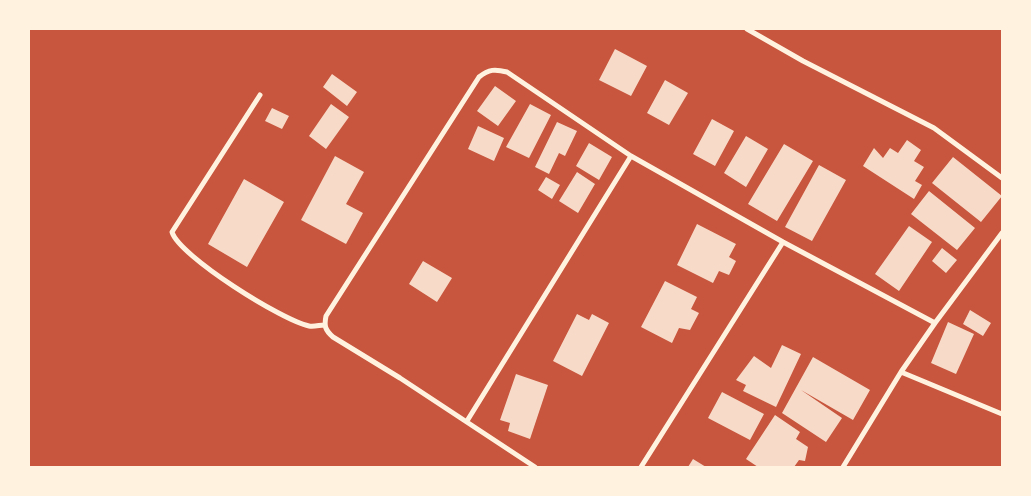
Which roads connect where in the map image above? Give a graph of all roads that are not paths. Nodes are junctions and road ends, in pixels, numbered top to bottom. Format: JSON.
{"nodes":[{"id":1,"x":746,"y":29,"type":"edge"},
{"id":2,"x":260,"y":95,"type":"dead end"},
{"id":3,"x":631,"y":156,"type":"junction"},
{"id":4,"x":1002,"y":178,"type":"edge"},
{"id":5,"x":1002,"y":233,"type":"edge"},
{"id":6,"x":783,"y":242,"type":"junction"},
{"id":7,"x":935,"y":322,"type":"junction"},
{"id":8,"x":324,"y":325,"type":"junction"},
{"id":9,"x":901,"y":372,"type":"junction"},
{"id":10,"x":1002,"y":414,"type":"edge"},
{"id":11,"x":467,"y":421,"type":"junction"},
{"id":12,"x":535,"y":467,"type":"edge"},
{"id":13,"x":641,"y":467,"type":"edge"},
{"id":14,"x":843,"y":467,"type":"edge"}],
"edges":[{"from":1,"to":4,"type":"street"},
{"from":2,"to":8,"type":"street"},
{"from":3,"to":6,"type":"street"},
{"from":3,"to":8,"type":"street"},
{"from":3,"to":11,"type":"street"},
{"from":5,"to":7,"type":"street"},
{"from":6,"to":7,"type":"street"},
{"from":6,"to":13,"type":"street"},
{"from":7,"to":9,"type":"street"},
{"from":8,"to":11,"type":"street"},
{"from":9,"to":10,"type":"street"},
{"from":9,"to":14,"type":"street"},
{"from":11,"to":12,"type":"street"}]}
